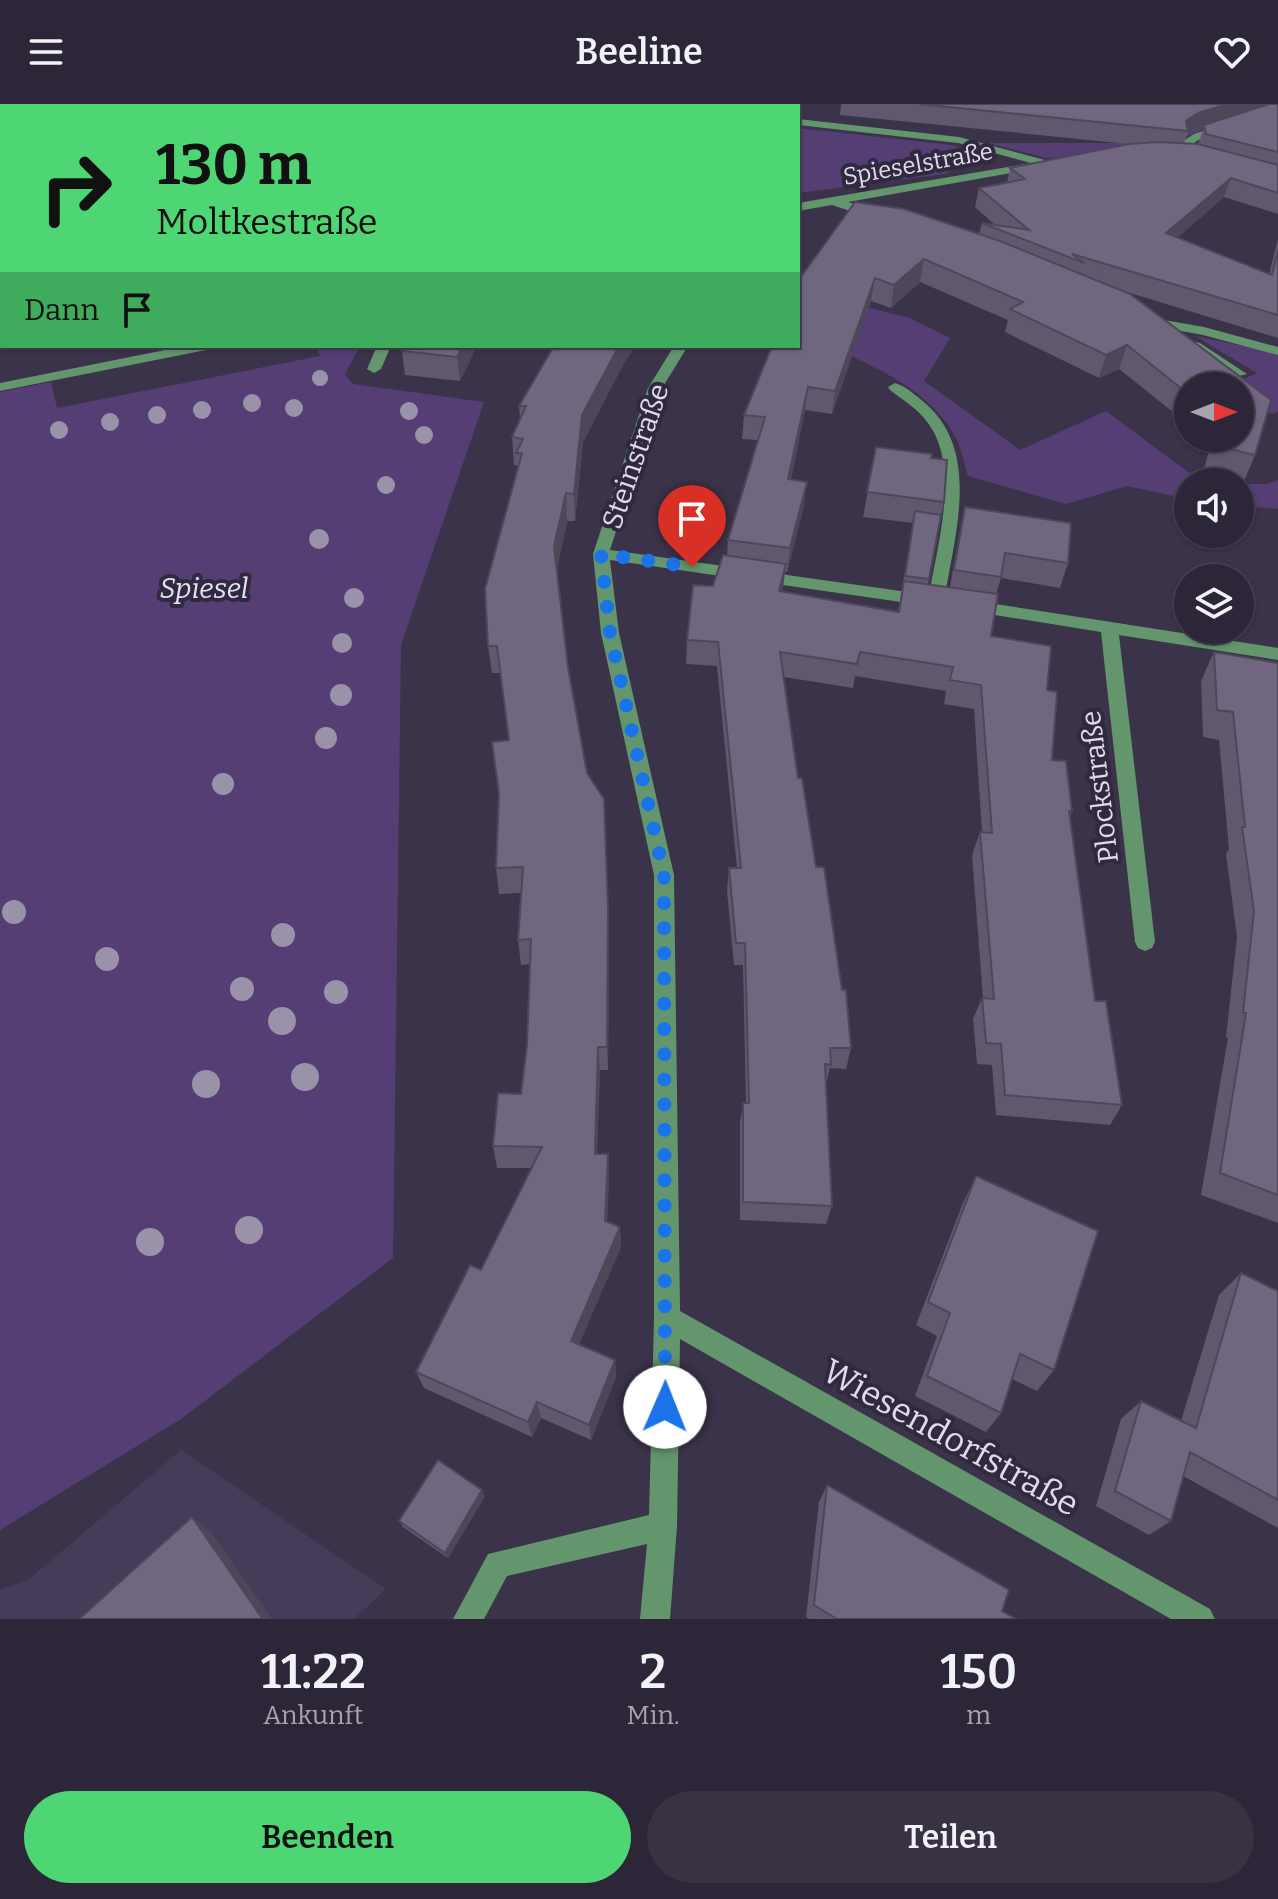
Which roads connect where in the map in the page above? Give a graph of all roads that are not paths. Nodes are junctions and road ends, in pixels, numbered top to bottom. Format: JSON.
{"nodes":[{"id":1,"x":1278,"y":110,"type":"edge"},
{"id":2,"x":800,"y":122,"type":"edge"},
{"id":3,"x":1178,"y":156,"type":"edge"},
{"id":4,"x":1192,"y":157,"type":"junction"},
{"id":5,"x":1207,"y":159,"type":"edge"},
{"id":6,"x":1075,"y":161,"type":"edge"},
{"id":7,"x":1045,"y":163,"type":"junction"},
{"id":8,"x":836,"y":202,"type":"junction"},
{"id":9,"x":800,"y":207,"type":"edge"},
{"id":10,"x":896,"y":222,"type":"edge"},
{"id":11,"x":1144,"y":317,"type":"edge"},
{"id":12,"x":1158,"y":323,"type":"junction"},
{"id":13,"x":196,"y":348,"type":"edge"},
{"id":14,"x":383,"y":348,"type":"edge"},
{"id":15,"x":680,"y":348,"type":"edge"},
{"id":16,"x":1278,"y":351,"type":"edge"},
{"id":17,"x":374,"y":369,"type":"dead end"},
{"id":18,"x":1237,"y":372,"type":"edge"},
{"id":19,"x":0,"y":387,"type":"edge"},
{"id":20,"x":895,"y":387,"type":"dead end"},
{"id":21,"x":601,"y":554,"type":"junction"},
{"id":22,"x":936,"y":601,"type":"junction"},
{"id":23,"x":1109,"y":626,"type":"junction"},
{"id":24,"x":1278,"y":654,"type":"edge"},
{"id":25,"x":1145,"y":942,"type":"dead end"},
{"id":26,"x":667,"y":1318,"type":"junction"},
{"id":27,"x":663,"y":1526,"type":"junction"},
{"id":28,"x":468,"y":1619,"type":"edge"},
{"id":29,"x":655,"y":1619,"type":"edge"},
{"id":30,"x":1200,"y":1619,"type":"edge"}],
"edges":[{"from":1,"to":4,"type":"street"},
{"from":2,"to":7,"type":"street"},
{"from":3,"to":4,"type":"street"},
{"from":4,"to":5,"type":"street"},
{"from":6,"to":7,"type":"street"},
{"from":7,"to":8,"type":"street","name":"Spieselstraße"},
{"from":8,"to":9,"type":"street","name":"Spieselstraße"},
{"from":8,"to":10,"type":"street"},
{"from":11,"to":12,"type":"street"},
{"from":12,"to":16,"type":"street"},
{"from":12,"to":18,"type":"street"},
{"from":13,"to":19,"type":"street"},
{"from":14,"to":17,"type":"street"},
{"from":15,"to":21,"type":"street","name":"Steinstraße"},
{"from":20,"to":22,"type":"street"},
{"from":21,"to":22,"type":"street"},
{"from":21,"to":26,"type":"street","name":"Steinstraße"},
{"from":22,"to":23,"type":"street"},
{"from":23,"to":24,"type":"street"},
{"from":23,"to":25,"type":"street","name":"Plockstraße"},
{"from":26,"to":27,"type":"street","name":"Steinstraße"},
{"from":26,"to":30,"type":"street","name":"Wiesendorfstraße"},
{"from":27,"to":28,"type":"street"},
{"from":27,"to":29,"type":"street","name":"Steinstraße"}]}
